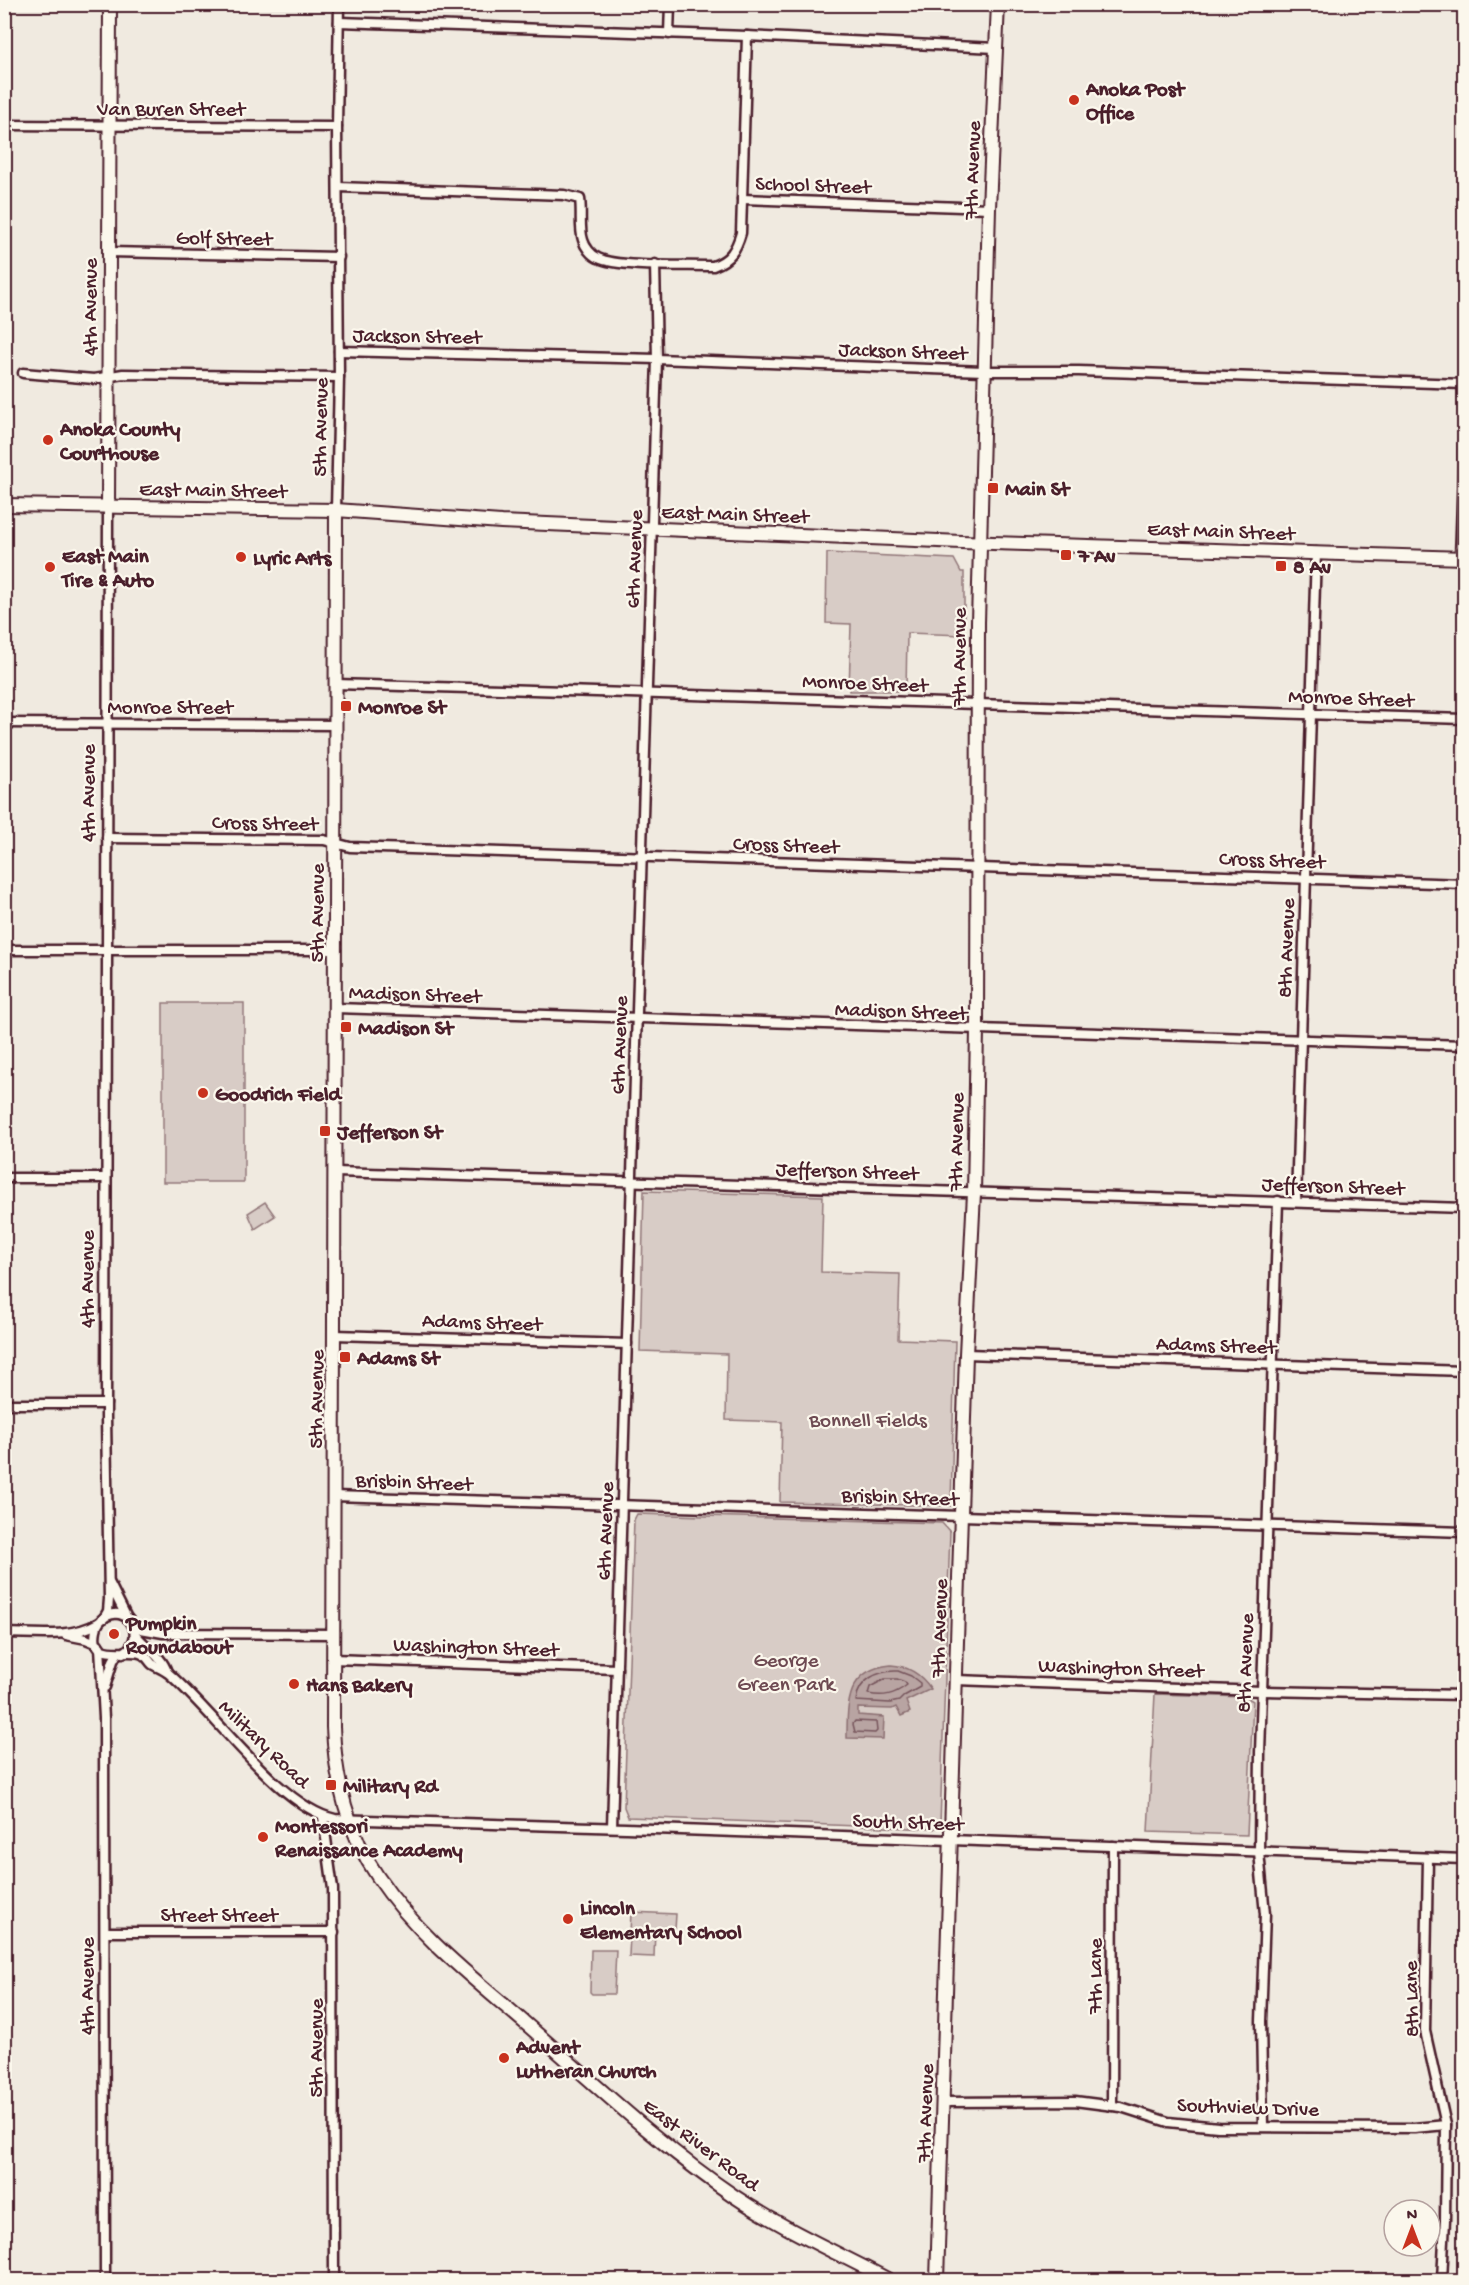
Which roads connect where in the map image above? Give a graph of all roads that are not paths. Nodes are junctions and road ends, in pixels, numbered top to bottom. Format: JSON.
{"nodes":[{"id":1,"x":110,"y":4,"type":"edge"},
{"id":2,"x":339,"y":4,"type":"edge"},
{"id":3,"x":670,"y":4,"type":"edge"},
{"id":4,"x":998,"y":4,"type":"edge"},
{"id":5,"x":339,"y":22,"type":"junction"},
{"id":6,"x":669,"y":34,"type":"junction"},
{"id":7,"x":747,"y":36,"type":"junction"},
{"id":8,"x":996,"y":48,"type":"junction"},
{"id":9,"x":4,"y":125,"type":"edge"},
{"id":10,"x":110,"y":125,"type":"junction"},
{"id":11,"x":337,"y":127,"type":"junction"},
{"id":12,"x":338,"y":187,"type":"junction"},
{"id":13,"x":742,"y":199,"type":"junction"},
{"id":14,"x":989,"y":208,"type":"junction"},
{"id":15,"x":109,"y":252,"type":"junction"},
{"id":16,"x":339,"y":257,"type":"junction"},
{"id":17,"x":655,"y":264,"type":"junction"},
{"id":18,"x":339,"y":351,"type":"junction"},
{"id":19,"x":657,"y":359,"type":"junction"},
{"id":20,"x":984,"y":371,"type":"junction"},
{"id":21,"x":23,"y":374,"type":"dead end"},
{"id":22,"x":109,"y":375,"type":"junction"},
{"id":23,"x":339,"y":377,"type":"junction"},
{"id":24,"x":1464,"y":384,"type":"edge"},
{"id":25,"x":1464,"y":445,"type":"edge"},
{"id":26,"x":4,"y":505,"type":"edge"},
{"id":27,"x":108,"y":507,"type":"junction"},
{"id":28,"x":336,"y":510,"type":"junction"},
{"id":29,"x":652,"y":529,"type":"junction"},
{"id":30,"x":980,"y":543,"type":"junction"},
{"id":31,"x":1316,"y":552,"type":"junction"},
{"id":32,"x":1462,"y":557,"type":"edge"},
{"id":33,"x":336,"y":684,"type":"junction"},
{"id":34,"x":646,"y":693,"type":"junction"},
{"id":35,"x":977,"y":704,"type":"junction"},
{"id":36,"x":1311,"y":714,"type":"junction"},
{"id":37,"x":1464,"y":719,"type":"edge"},
{"id":38,"x":4,"y":723,"type":"edge"},
{"id":39,"x":107,"y":724,"type":"junction"},
{"id":40,"x":336,"y":725,"type":"junction"},
{"id":41,"x":107,"y":838,"type":"junction"},
{"id":42,"x":336,"y":843,"type":"junction"},
{"id":43,"x":642,"y":857,"type":"junction"},
{"id":44,"x":977,"y":868,"type":"junction"},
{"id":45,"x":1305,"y":878,"type":"junction"},
{"id":46,"x":1464,"y":884,"type":"edge"},
{"id":47,"x":4,"y":950,"type":"edge"},
{"id":48,"x":107,"y":950,"type":"junction"},
{"id":49,"x":336,"y":950,"type":"junction"},
{"id":50,"x":336,"y":1008,"type":"junction"},
{"id":51,"x":637,"y":1018,"type":"junction"},
{"id":52,"x":977,"y":1030,"type":"junction"},
{"id":53,"x":1300,"y":1039,"type":"junction"},
{"id":54,"x":1464,"y":1045,"type":"edge"},
{"id":55,"x":336,"y":1172,"type":"junction"},
{"id":56,"x":4,"y":1178,"type":"edge"},
{"id":57,"x":106,"y":1178,"type":"junction"},
{"id":58,"x":631,"y":1180,"type":"junction"},
{"id":59,"x":974,"y":1192,"type":"junction"},
{"id":60,"x":1278,"y":1201,"type":"junction"},
{"id":61,"x":1296,"y":1201,"type":"junction"},
{"id":62,"x":1464,"y":1208,"type":"edge"},
{"id":63,"x":335,"y":1335,"type":"junction"},
{"id":64,"x":627,"y":1344,"type":"junction"},
{"id":65,"x":966,"y":1353,"type":"junction"},
{"id":66,"x":1274,"y":1364,"type":"junction"},
{"id":67,"x":1464,"y":1371,"type":"edge"},
{"id":68,"x":4,"y":1404,"type":"edge"},
{"id":69,"x":106,"y":1404,"type":"junction"},
{"id":70,"x":333,"y":1496,"type":"junction"},
{"id":71,"x":623,"y":1506,"type":"junction"},
{"id":72,"x":961,"y":1516,"type":"junction"},
{"id":73,"x":1266,"y":1526,"type":"junction"},
{"id":74,"x":1464,"y":1532,"type":"edge"},
{"id":75,"x":108,"y":1581,"type":"junction"},
{"id":76,"x":101,"y":1620,"type":"junction"},
{"id":77,"x":130,"y":1621,"type":"junction"},
{"id":78,"x":4,"y":1633,"type":"edge"},
{"id":79,"x":57,"y":1633,"type":"junction"},
{"id":80,"x":135,"y":1634,"type":"junction"},
{"id":81,"x":333,"y":1635,"type":"junction"},
{"id":82,"x":99,"y":1646,"type":"junction"},
{"id":83,"x":120,"y":1653,"type":"junction"},
{"id":84,"x":333,"y":1659,"type":"junction"},
{"id":85,"x":617,"y":1670,"type":"junction"},
{"id":86,"x":167,"y":1672,"type":"junction"},
{"id":87,"x":956,"y":1680,"type":"junction"},
{"id":88,"x":104,"y":1691,"type":"junction"},
{"id":89,"x":1262,"y":1691,"type":"junction"},
{"id":90,"x":1464,"y":1695,"type":"edge"},
{"id":91,"x":323,"y":1817,"type":"junction"},
{"id":92,"x":350,"y":1821,"type":"junction"},
{"id":93,"x":612,"y":1827,"type":"junction"},
{"id":94,"x":951,"y":1840,"type":"junction"},
{"id":95,"x":1113,"y":1846,"type":"junction"},
{"id":96,"x":1259,"y":1852,"type":"junction"},
{"id":97,"x":1428,"y":1858,"type":"junction"},
{"id":98,"x":1464,"y":1859,"type":"edge"},
{"id":99,"x":105,"y":1932,"type":"junction"},
{"id":100,"x":334,"y":1932,"type":"junction"},
{"id":101,"x":944,"y":2102,"type":"junction"},
{"id":102,"x":1112,"y":2106,"type":"junction"},
{"id":103,"x":1446,"y":2125,"type":"junction"},
{"id":104,"x":1263,"y":2127,"type":"junction"},
{"id":105,"x":105,"y":2280,"type":"edge"},
{"id":106,"x":334,"y":2280,"type":"edge"},
{"id":107,"x":889,"y":2280,"type":"edge"},
{"id":108,"x":937,"y":2280,"type":"edge"},
{"id":109,"x":1442,"y":2280,"type":"edge"}],
"edges":[{"from":1,"to":10,"type":"main road","name":"4th Avenue"},
{"from":2,"to":5,"type":"street","name":"5th Avenue"},
{"from":3,"to":6,"type":"street"},
{"from":4,"to":8,"type":"main road","name":"7th Avenue"},
{"from":5,"to":6,"type":"street"},
{"from":5,"to":11,"type":"street","name":"5th Avenue"},
{"from":6,"to":7,"type":"street"},
{"from":7,"to":8,"type":"street"},
{"from":7,"to":13,"type":"street"},
{"from":8,"to":14,"type":"main road","name":"7th Avenue"},
{"from":9,"to":10,"type":"street","name":"Van Buren Street"},
{"from":10,"to":11,"type":"street","name":"Van Buren Street"},
{"from":10,"to":15,"type":"main road","name":"4th Avenue"},
{"from":11,"to":12,"type":"street","name":"5th Avenue"},
{"from":12,"to":16,"type":"street","name":"5th Avenue"},
{"from":12,"to":17,"type":"street","name":"School Street"},
{"from":13,"to":14,"type":"street","name":"School Street"},
{"from":13,"to":17,"type":"street","name":"School Street"},
{"from":14,"to":20,"type":"main road","name":"7th Avenue"},
{"from":15,"to":16,"type":"street","name":"Golf Street"},
{"from":15,"to":22,"type":"main road","name":"4th Avenue"},
{"from":16,"to":18,"type":"street","name":"5th Avenue"},
{"from":17,"to":19,"type":"street","name":"6th Avenue"},
{"from":18,"to":19,"type":"street","name":"Jackson Street"},
{"from":18,"to":23,"type":"street","name":"5th Avenue"},
{"from":19,"to":20,"type":"street","name":"Jackson Street"},
{"from":19,"to":29,"type":"street","name":"6th Avenue"},
{"from":20,"to":24,"type":"street","name":"Jackson Street"},
{"from":20,"to":30,"type":"main road","name":"7th Avenue"},
{"from":21,"to":22,"type":"street"},
{"from":22,"to":23,"type":"street"},
{"from":22,"to":27,"type":"main road","name":"4th Avenue"},
{"from":23,"to":28,"type":"street","name":"5th Avenue"},
{"from":25,"to":32,"type":"street"},
{"from":26,"to":27,"type":"main road","name":"East Main Street"},
{"from":27,"to":28,"type":"main road","name":"East Main Street"},
{"from":27,"to":39,"type":"street","name":"4th Avenue"},
{"from":28,"to":29,"type":"main road","name":"East Main Street"},
{"from":28,"to":33,"type":"main road","name":"5th Avenue"},
{"from":29,"to":30,"type":"main road","name":"East Main Street"},
{"from":29,"to":34,"type":"street","name":"6th Avenue"},
{"from":30,"to":31,"type":"main road","name":"East Main Street"},
{"from":30,"to":35,"type":"main road","name":"7th Avenue"},
{"from":31,"to":32,"type":"main road","name":"East Main Street"},
{"from":31,"to":36,"type":"street","name":"8th Avenue"},
{"from":33,"to":34,"type":"street","name":"Monroe Street"},
{"from":33,"to":40,"type":"main road","name":"5th Avenue"},
{"from":34,"to":35,"type":"street","name":"Monroe Street"},
{"from":34,"to":43,"type":"street","name":"6th Avenue"},
{"from":35,"to":36,"type":"street","name":"Monroe Street"},
{"from":35,"to":44,"type":"main road","name":"7th Avenue"},
{"from":36,"to":37,"type":"street","name":"Monroe Street"},
{"from":36,"to":45,"type":"street","name":"8th Avenue"},
{"from":38,"to":39,"type":"street","name":"Monroe Street"},
{"from":39,"to":40,"type":"street","name":"Monroe Street"},
{"from":39,"to":41,"type":"street","name":"4th Avenue"},
{"from":40,"to":42,"type":"main road","name":"5th Avenue"},
{"from":41,"to":42,"type":"street","name":"Cross Street"},
{"from":41,"to":48,"type":"street","name":"4th Avenue"},
{"from":42,"to":43,"type":"street","name":"Cross Street"},
{"from":42,"to":49,"type":"main road","name":"5th Avenue"},
{"from":43,"to":44,"type":"street","name":"Cross Street"},
{"from":43,"to":51,"type":"street","name":"6th Avenue"},
{"from":44,"to":45,"type":"street","name":"Cross Street"},
{"from":44,"to":52,"type":"main road","name":"7th Avenue"},
{"from":45,"to":46,"type":"street","name":"Cross Street"},
{"from":45,"to":53,"type":"street","name":"8th Avenue"},
{"from":47,"to":48,"type":"street","name":"Madison Street"},
{"from":48,"to":49,"type":"street","name":"Madison Street"},
{"from":48,"to":57,"type":"street","name":"4th Avenue"},
{"from":49,"to":50,"type":"main road","name":"5th Avenue"},
{"from":50,"to":51,"type":"street","name":"Madison Street"},
{"from":50,"to":55,"type":"main road","name":"5th Avenue"},
{"from":51,"to":52,"type":"street","name":"Madison Street"},
{"from":51,"to":58,"type":"street","name":"6th Avenue"},
{"from":52,"to":53,"type":"street","name":"Madison Street"},
{"from":52,"to":59,"type":"main road","name":"7th Avenue"},
{"from":53,"to":54,"type":"street","name":"Madison Street"},
{"from":53,"to":61,"type":"street","name":"8th Avenue"},
{"from":55,"to":58,"type":"street","name":"Jefferson Street"},
{"from":55,"to":63,"type":"main road","name":"5th Avenue"},
{"from":56,"to":57,"type":"street"},
{"from":57,"to":69,"type":"street","name":"4th Avenue"},
{"from":58,"to":59,"type":"street","name":"Jefferson Street"},
{"from":58,"to":64,"type":"street","name":"6th Avenue"},
{"from":59,"to":60,"type":"street","name":"Jefferson Street"},
{"from":59,"to":65,"type":"main road","name":"7th Avenue"},
{"from":60,"to":61,"type":"street","name":"Jefferson Street"},
{"from":60,"to":66,"type":"street","name":"8th Avenue"},
{"from":61,"to":62,"type":"street","name":"Jefferson Street"},
{"from":63,"to":64,"type":"street","name":"Adams Street"},
{"from":63,"to":70,"type":"main road","name":"5th Avenue"},
{"from":64,"to":71,"type":"street","name":"6th Avenue"},
{"from":65,"to":66,"type":"street","name":"Adams Street"},
{"from":65,"to":72,"type":"main road","name":"7th Avenue"},
{"from":66,"to":67,"type":"street","name":"Adams Street"},
{"from":66,"to":73,"type":"street","name":"8th Avenue"},
{"from":68,"to":69,"type":"street"},
{"from":69,"to":75,"type":"street","name":"4th Avenue"},
{"from":70,"to":71,"type":"street","name":"Brisbin Street"},
{"from":70,"to":81,"type":"main road","name":"5th Avenue"},
{"from":71,"to":72,"type":"street","name":"Brisbin Street"},
{"from":71,"to":85,"type":"street","name":"6th Avenue"},
{"from":72,"to":73,"type":"street","name":"Brisbin Street"},
{"from":72,"to":87,"type":"main road","name":"7th Avenue"},
{"from":73,"to":74,"type":"street","name":"Brisbin Street"},
{"from":73,"to":89,"type":"street","name":"8th Avenue"},
{"from":75,"to":76,"type":"street","name":"4th Avenue"},
{"from":75,"to":77,"type":"street","name":"4th Avenue"},
{"from":76,"to":77,"type":"street"},
{"from":76,"to":79,"type":"street"},
{"from":76,"to":82,"type":"street"},
{"from":77,"to":80,"type":"street"},
{"from":77,"to":81,"type":"street"},
{"from":78,"to":79,"type":"street"},
{"from":79,"to":82,"type":"street"},
{"from":80,"to":83,"type":"street"},
{"from":80,"to":86,"type":"street","name":"Military Road"},
{"from":81,"to":84,"type":"main road","name":"5th Avenue"},
{"from":82,"to":83,"type":"street"},
{"from":82,"to":88,"type":"street","name":"4th Avenue"},
{"from":83,"to":86,"type":"street","name":"Military Road"},
{"from":83,"to":88,"type":"street","name":"4th Avenue"},
{"from":84,"to":85,"type":"street","name":"Washington Street"},
{"from":84,"to":92,"type":"main road","name":"5th Avenue"},
{"from":85,"to":93,"type":"street","name":"6th Avenue"},
{"from":86,"to":91,"type":"street","name":"Military Road"},
{"from":87,"to":89,"type":"street","name":"Washington Street"},
{"from":87,"to":94,"type":"main road","name":"7th Avenue"},
{"from":88,"to":99,"type":"street","name":"4th Avenue"},
{"from":89,"to":90,"type":"street","name":"Washington Street"},
{"from":89,"to":96,"type":"street","name":"8th Avenue"},
{"from":91,"to":92,"type":"street","name":"Military Road"},
{"from":91,"to":100,"type":"street","name":"5th Avenue"},
{"from":92,"to":93,"type":"street","name":"South Street"},
{"from":92,"to":107,"type":"main road","name":"East River Road"},
{"from":93,"to":94,"type":"street","name":"South Street"},
{"from":94,"to":95,"type":"street","name":"South Street"},
{"from":94,"to":101,"type":"main road","name":"7th Avenue"},
{"from":95,"to":96,"type":"street","name":"South Street"},
{"from":95,"to":102,"type":"street","name":"7th Lane"},
{"from":96,"to":97,"type":"street","name":"South Street"},
{"from":96,"to":104,"type":"street","name":"8th Avenue"},
{"from":97,"to":98,"type":"street","name":"South Street"},
{"from":97,"to":103,"type":"street","name":"8th Lane"},
{"from":99,"to":100,"type":"street","name":"Street Street"},
{"from":99,"to":105,"type":"street","name":"4th Avenue"},
{"from":100,"to":106,"type":"street","name":"5th Avenue"},
{"from":101,"to":102,"type":"street","name":"Southview Drive"},
{"from":101,"to":108,"type":"main road","name":"7th Avenue"},
{"from":102,"to":104,"type":"street","name":"Southview Drive"},
{"from":103,"to":104,"type":"street","name":"Southview Drive"},
{"from":103,"to":109,"type":"street","name":"8th Lane"}]}
